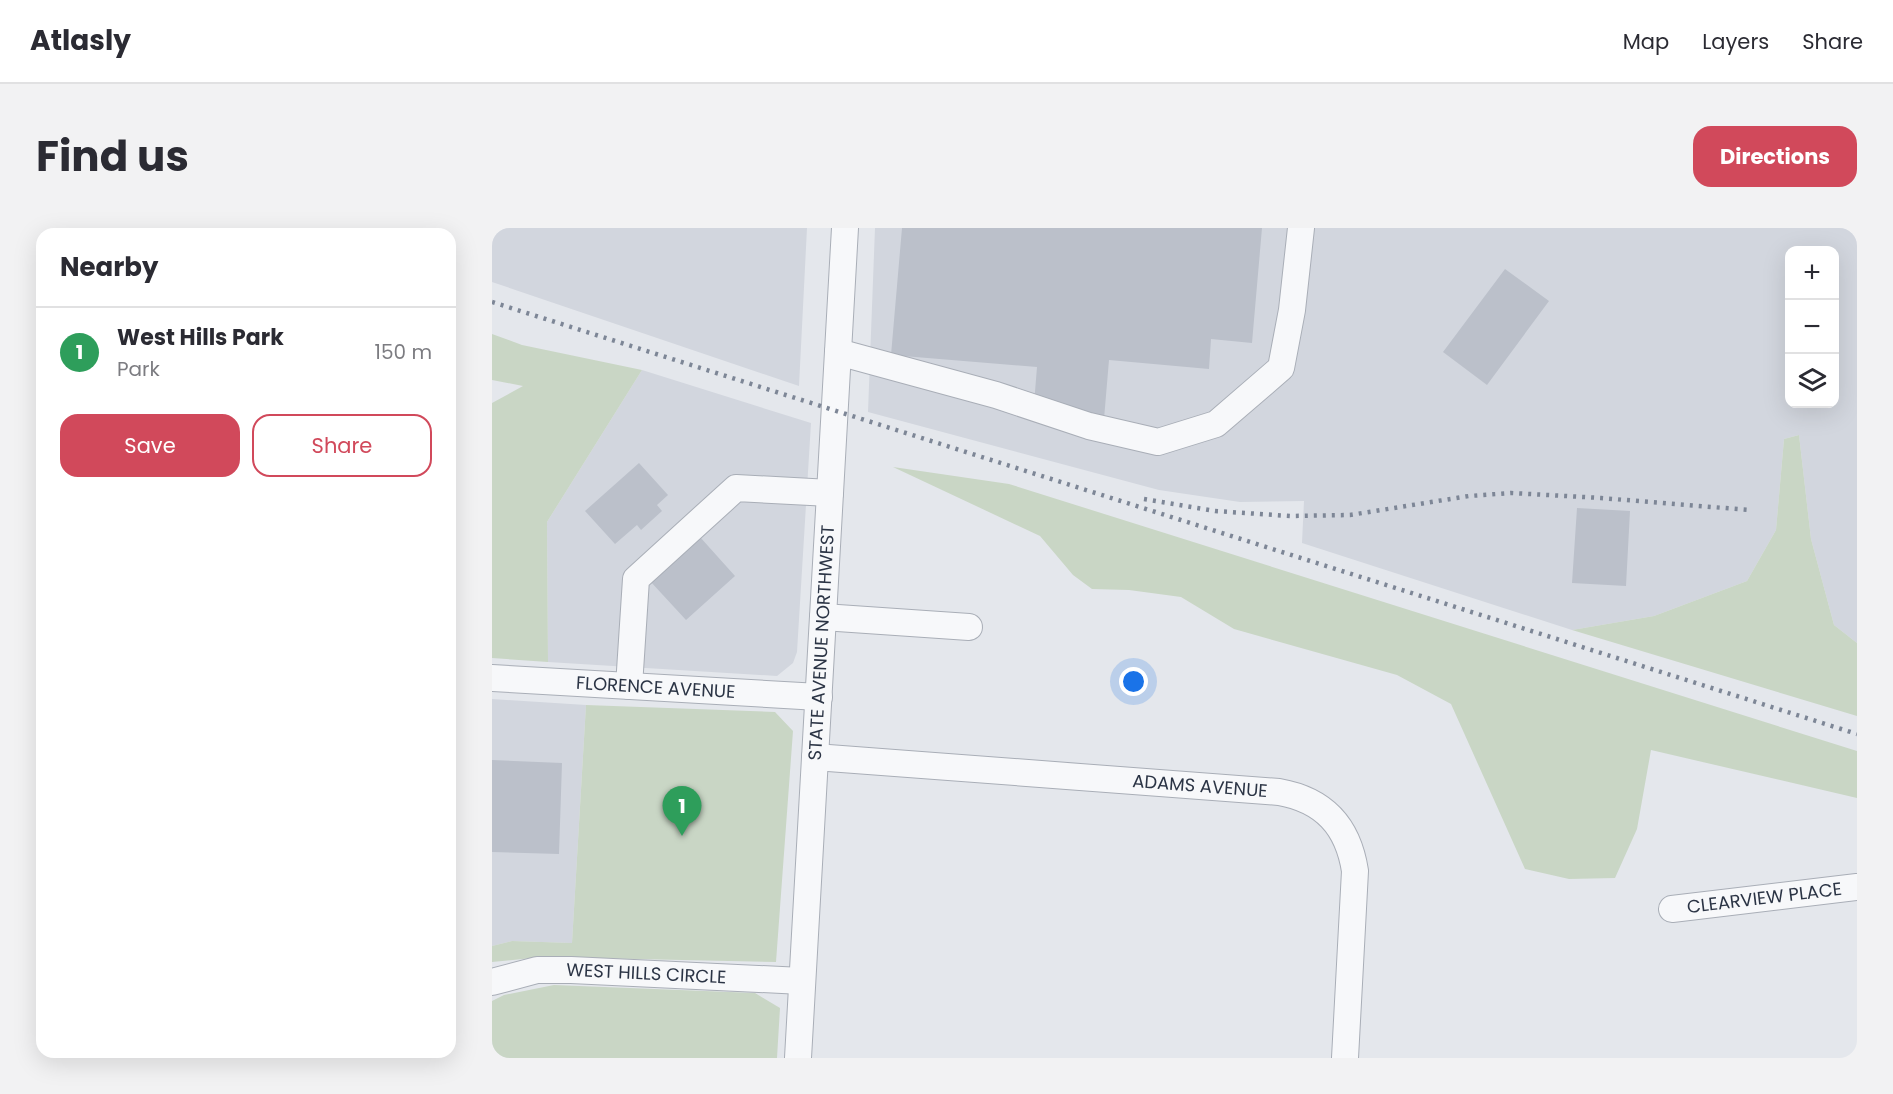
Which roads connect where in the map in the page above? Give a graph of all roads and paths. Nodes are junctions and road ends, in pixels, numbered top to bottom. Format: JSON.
{"nodes":[{"id":1,"x":845,"y":228,"type":"edge"},
{"id":2,"x":1301,"y":228,"type":"edge"},
{"id":3,"x":838,"y":352,"type":"junction"},
{"id":4,"x":830,"y":493,"type":"junction"},
{"id":5,"x":823,"y":617,"type":"junction"},
{"id":6,"x":969,"y":627,"type":"dead end"},
{"id":7,"x":492,"y":678,"type":"edge"},
{"id":8,"x":629,"y":686,"type":"junction"},
{"id":9,"x":819,"y":697,"type":"junction"},
{"id":10,"x":815,"y":757,"type":"junction"},
{"id":11,"x":1857,"y":887,"type":"edge"},
{"id":12,"x":1672,"y":909,"type":"dead end"},
{"id":13,"x":492,"y":981,"type":"edge"},
{"id":14,"x":802,"y":981,"type":"junction"},
{"id":15,"x":798,"y":1058,"type":"edge"},
{"id":16,"x":1345,"y":1058,"type":"edge"}],
"edges":[{"from":1,"to":3,"type":"street","name":"STATE AVENUE NORTHWEST"},
{"from":2,"to":3,"type":"street"},
{"from":3,"to":4,"type":"street","name":"STATE AVENUE NORTHWEST"},
{"from":4,"to":5,"type":"street","name":"STATE AVENUE NORTHWEST"},
{"from":4,"to":8,"type":"street"},
{"from":5,"to":6,"type":"street"},
{"from":5,"to":9,"type":"street","name":"STATE AVENUE NORTHWEST"},
{"from":7,"to":8,"type":"street","name":"FLORENCE AVENUE"},
{"from":8,"to":9,"type":"street","name":"FLORENCE AVENUE"},
{"from":9,"to":10,"type":"street","name":"STATE AVENUE NORTHWEST"},
{"from":10,"to":14,"type":"street","name":"STATE AVENUE NORTHWEST"},
{"from":10,"to":16,"type":"street","name":"ADAMS AVENUE"},
{"from":11,"to":12,"type":"street","name":"CLEARVIEW PLACE"},
{"from":13,"to":14,"type":"street","name":"WEST HILLS CIRCLE"},
{"from":14,"to":15,"type":"street","name":"STATE AVENUE NORTHWEST"}]}
